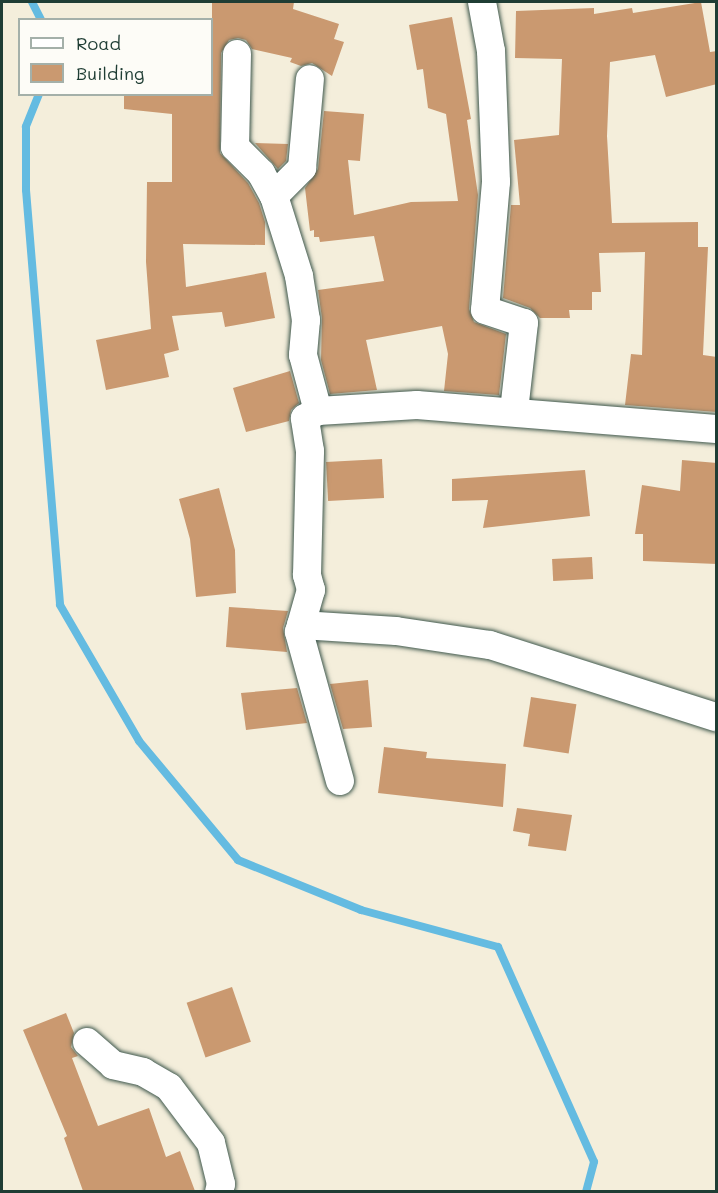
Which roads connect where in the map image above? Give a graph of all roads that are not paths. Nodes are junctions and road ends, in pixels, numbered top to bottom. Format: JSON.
{"nodes":[{"id":1,"x":482,"y":2,"type":"edge"},
{"id":2,"x":237,"y":54,"type":"dead end"},
{"id":3,"x":310,"y":79,"type":"dead end"},
{"id":4,"x":274,"y":196,"type":"junction"},
{"id":5,"x":318,"y":411,"type":"junction"},
{"id":6,"x":514,"y":411,"type":"junction"},
{"id":7,"x":717,"y":429,"type":"edge"},
{"id":8,"x":301,"y":625,"type":"junction"},
{"id":9,"x":717,"y":717,"type":"edge"},
{"id":10,"x":340,"y":781,"type":"dead end"},
{"id":11,"x":87,"y":1042,"type":"dead end"},
{"id":12,"x":219,"y":1191,"type":"edge"}],
"edges":[{"from":1,"to":6,"type":"street"},
{"from":2,"to":4,"type":"street"},
{"from":3,"to":4,"type":"street"},
{"from":4,"to":5,"type":"street"},
{"from":5,"to":6,"type":"street"},
{"from":5,"to":8,"type":"street"},
{"from":6,"to":7,"type":"street"},
{"from":8,"to":9,"type":"street"},
{"from":8,"to":10,"type":"street"},
{"from":11,"to":12,"type":"street"}]}
